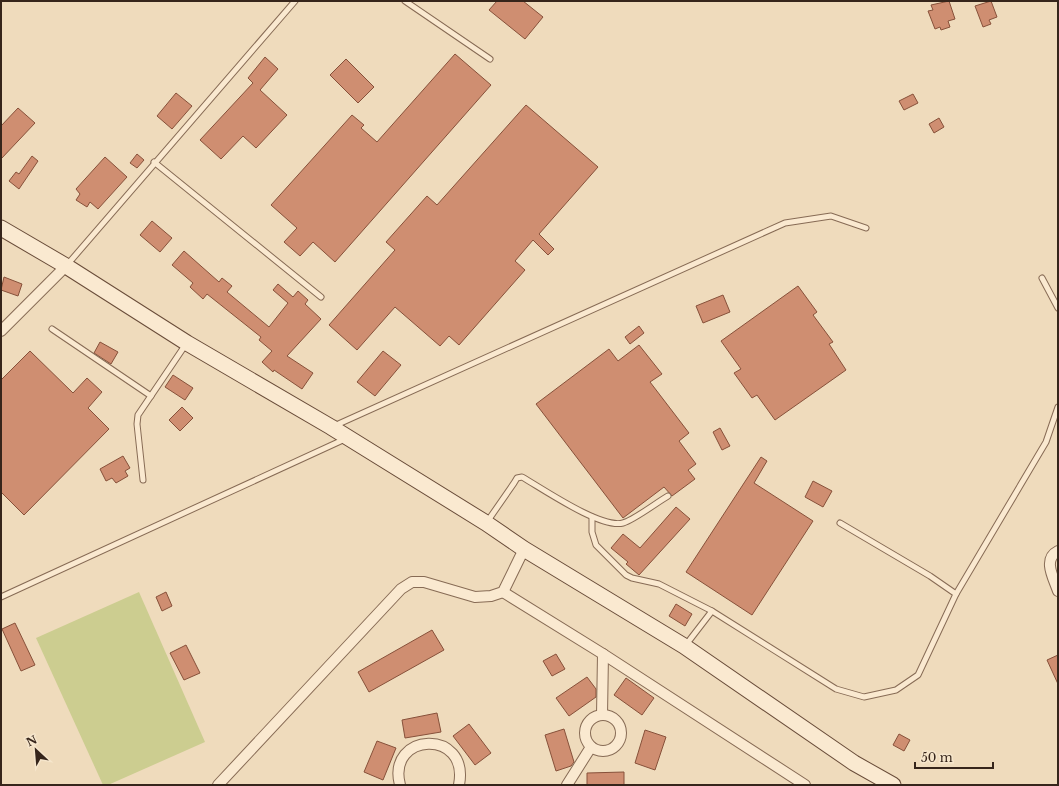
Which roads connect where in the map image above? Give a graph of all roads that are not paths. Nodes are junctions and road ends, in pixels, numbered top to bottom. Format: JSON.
{"nodes":[{"id":1,"x":295,"y":1,"type":"edge"},
{"id":2,"x":405,"y":1,"type":"edge"},
{"id":3,"x":490,"y":58,"type":"dead end"},
{"id":4,"x":154,"y":162,"type":"junction"},
{"id":5,"x":1,"y":228,"type":"edge"},
{"id":6,"x":866,"y":228,"type":"dead end"},
{"id":7,"x":66,"y":266,"type":"junction"},
{"id":8,"x":1042,"y":278,"type":"dead end"},
{"id":9,"x":321,"y":297,"type":"dead end"},
{"id":10,"x":1058,"y":308,"type":"edge"},
{"id":11,"x":52,"y":329,"type":"dead end"},
{"id":12,"x":1,"y":331,"type":"edge"},
{"id":13,"x":187,"y":343,"type":"junction"},
{"id":14,"x":151,"y":396,"type":"junction"},
{"id":15,"x":1058,"y":407,"type":"edge"},
{"id":16,"x":331,"y":427,"type":"junction"},
{"id":17,"x":348,"y":437,"type":"junction"},
{"id":18,"x":143,"y":480,"type":"dead end"},
{"id":19,"x":668,"y":496,"type":"dead end"},
{"id":20,"x":592,"y":517,"type":"junction"},
{"id":21,"x":486,"y":523,"type":"junction"},
{"id":22,"x":840,"y":523,"type":"dead end"},
{"id":23,"x":524,"y":549,"type":"junction"},
{"id":24,"x":1058,"y":551,"type":"edge"},
{"id":25,"x":1058,"y":591,"type":"edge"},
{"id":26,"x":503,"y":592,"type":"junction"},
{"id":27,"x":956,"y":594,"type":"junction"},
{"id":28,"x":1,"y":597,"type":"edge"},
{"id":29,"x":712,"y":610,"type":"junction"},
{"id":30,"x":684,"y":646,"type":"junction"},
{"id":31,"x":603,"y":654,"type":"junction"},
{"id":32,"x":602,"y":714,"type":"junction"},
{"id":33,"x":591,"y":747,"type":"junction"},
{"id":34,"x":218,"y":785,"type":"edge"},
{"id":35,"x":400,"y":785,"type":"edge"},
{"id":36,"x":459,"y":785,"type":"edge"},
{"id":37,"x":567,"y":785,"type":"edge"},
{"id":38,"x":805,"y":785,"type":"edge"},
{"id":39,"x":893,"y":785,"type":"edge"}],
"edges":[{"from":1,"to":4,"type":"lane"},
{"from":2,"to":3,"type":"lane"},
{"from":4,"to":7,"type":"lane"},
{"from":4,"to":9,"type":"lane"},
{"from":5,"to":7,"type":"main road"},
{"from":6,"to":16,"type":"lane"},
{"from":7,"to":12,"type":"street"},
{"from":7,"to":13,"type":"main road"},
{"from":8,"to":10,"type":"lane"},
{"from":11,"to":14,"type":"lane"},
{"from":13,"to":14,"type":"lane"},
{"from":13,"to":16,"type":"main road"},
{"from":14,"to":18,"type":"lane"},
{"from":15,"to":27,"type":"lane"},
{"from":16,"to":17,"type":"main road"},
{"from":17,"to":21,"type":"main road"},
{"from":17,"to":28,"type":"lane"},
{"from":19,"to":20,"type":"lane"},
{"from":20,"to":21,"type":"lane"},
{"from":20,"to":29,"type":"lane"},
{"from":21,"to":23,"type":"main road"},
{"from":22,"to":27,"type":"lane"},
{"from":23,"to":26,"type":"street"},
{"from":23,"to":30,"type":"main road"},
{"from":24,"to":25,"type":"street"},
{"from":26,"to":31,"type":"street"},
{"from":26,"to":34,"type":"street"},
{"from":27,"to":29,"type":"lane"},
{"from":29,"to":30,"type":"lane"},
{"from":30,"to":39,"type":"main road"},
{"from":31,"to":32,"type":"street"},
{"from":31,"to":38,"type":"street"},
{"from":32,"to":33,"type":"street"},
{"from":32,"to":33,"type":"street"},
{"from":33,"to":37,"type":"street"},
{"from":35,"to":36,"type":"street"}]}
